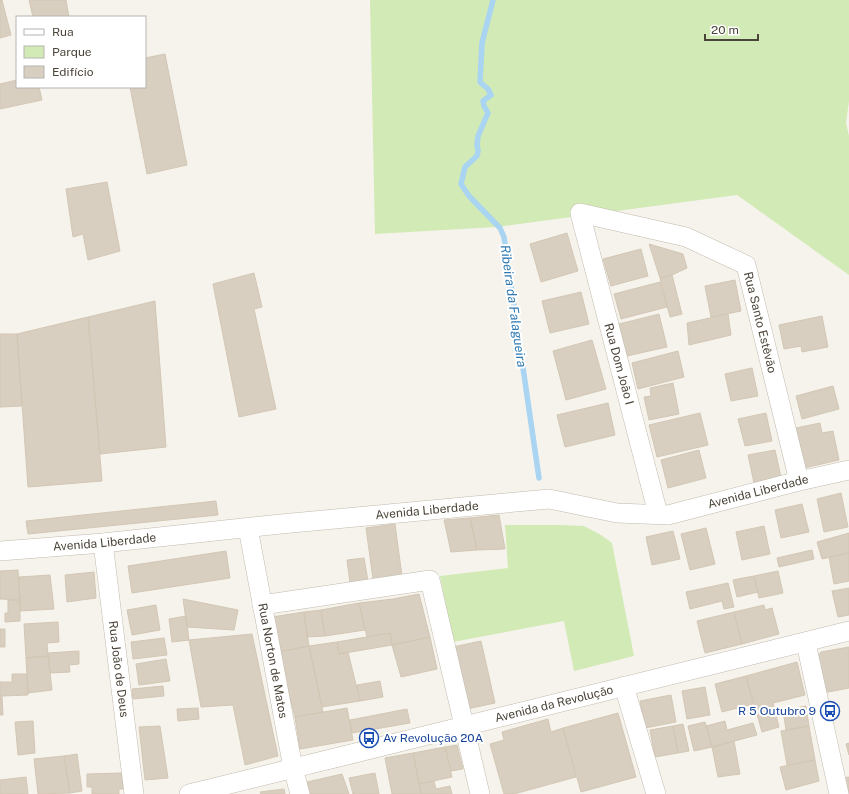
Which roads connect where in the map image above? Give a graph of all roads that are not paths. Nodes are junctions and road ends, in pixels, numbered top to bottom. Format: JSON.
{"nodes":[{"id":1,"x":580,"y":213,"type":"joint"},
{"id":2,"x":849,"y":470,"type":"edge"},
{"id":3,"x":799,"y":481,"type":"junction"},
{"id":4,"x":658,"y":514,"type":"junction"},
{"id":5,"x":248,"y":528,"type":"junction"},
{"id":6,"x":103,"y":543,"type":"junction"},
{"id":7,"x":0,"y":551,"type":"edge"},
{"id":8,"x":262,"y":605,"type":"junction"},
{"id":9,"x":849,"y":631,"type":"edge"},
{"id":10,"x":806,"y":643,"type":"junction"},
{"id":11,"x":624,"y":686,"type":"junction"},
{"id":12,"x":464,"y":727,"type":"junction"},
{"id":13,"x":293,"y":768,"type":"junction"},
{"id":14,"x":134,"y":794,"type":"edge"},
{"id":15,"x":189,"y":794,"type":"edge"},
{"id":16,"x":300,"y":794,"type":"edge"},
{"id":17,"x":480,"y":794,"type":"edge"},
{"id":18,"x":656,"y":794,"type":"edge"},
{"id":19,"x":839,"y":794,"type":"edge"}],
"edges":[{"from":1,"to":3,"type":"street","name":"Rua Santo Estêvão"},
{"from":1,"to":4,"type":"street","name":"Rua Dom João I"},
{"from":2,"to":3,"type":"street","name":"Avenida Liberdade"},
{"from":3,"to":4,"type":"street","name":"Avenida Liberdade"},
{"from":4,"to":5,"type":"street","name":"Avenida Liberdade"},
{"from":5,"to":6,"type":"street","name":"Avenida Liberdade"},
{"from":5,"to":8,"type":"street","name":"Rua Norton de Matos"},
{"from":6,"to":7,"type":"street","name":"Avenida Liberdade"},
{"from":6,"to":14,"type":"street","name":"Rua João de Deus"},
{"from":8,"to":12,"type":"street"},
{"from":8,"to":13,"type":"street","name":"Rua Norton de Matos"},
{"from":9,"to":10,"type":"street","name":"Avenida da Revolução"},
{"from":10,"to":11,"type":"street","name":"Avenida da Revolução"},
{"from":10,"to":19,"type":"street"},
{"from":11,"to":12,"type":"street","name":"Avenida da Revolução"},
{"from":11,"to":18,"type":"street"},
{"from":12,"to":13,"type":"street","name":"Avenida da Revolução"},
{"from":12,"to":17,"type":"street"},
{"from":13,"to":15,"type":"street","name":"Avenida da Revolução"},
{"from":13,"to":16,"type":"street","name":"Rua Norton de Matos"}]}
